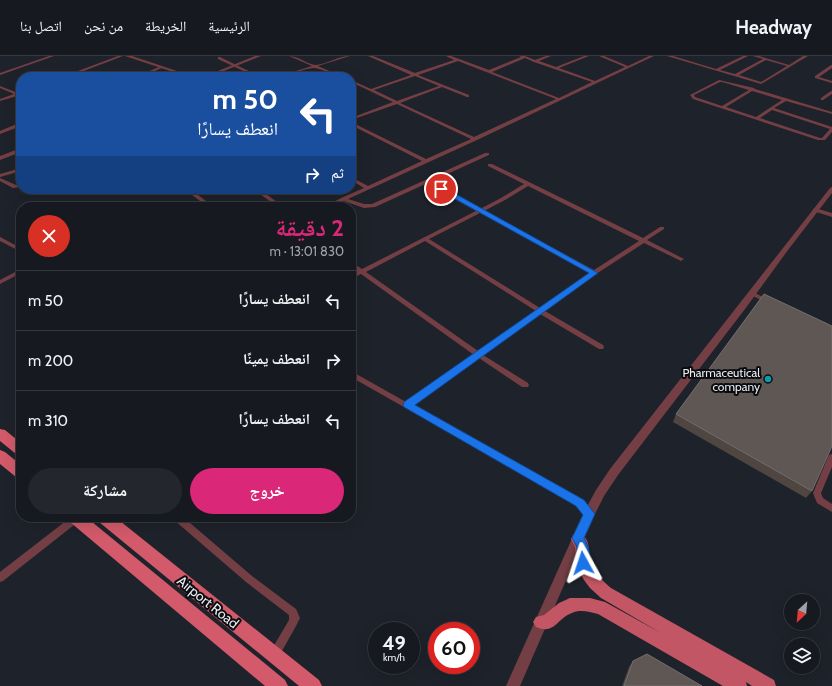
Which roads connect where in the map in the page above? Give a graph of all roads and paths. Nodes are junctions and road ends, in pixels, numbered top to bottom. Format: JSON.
{"nodes":[{"id":1,"x":52,"y":56,"type":"edge"},
{"id":2,"x":121,"y":56,"type":"edge"},
{"id":3,"x":127,"y":56,"type":"edge"},
{"id":4,"x":222,"y":56,"type":"edge"},
{"id":5,"x":259,"y":56,"type":"edge"},
{"id":6,"x":291,"y":56,"type":"edge"},
{"id":7,"x":348,"y":56,"type":"edge"},
{"id":8,"x":370,"y":56,"type":"edge"},
{"id":9,"x":448,"y":56,"type":"edge"},
{"id":10,"x":523,"y":56,"type":"edge"},
{"id":11,"x":549,"y":56,"type":"edge"},
{"id":12,"x":587,"y":56,"type":"edge"},
{"id":13,"x":601,"y":56,"type":"edge"},
{"id":14,"x":652,"y":56,"type":"edge"},
{"id":15,"x":668,"y":56,"type":"edge"},
{"id":16,"x":746,"y":56,"type":"edge"},
{"id":17,"x":758,"y":56,"type":"edge"},
{"id":18,"x":806,"y":56,"type":"edge"},
{"id":19,"x":766,"y":59,"type":"junction"},
{"id":20,"x":457,"y":60,"type":"junction"},
{"id":21,"x":535,"y":61,"type":"junction"},
{"id":22,"x":236,"y":65,"type":"junction"},
{"id":23,"x":316,"y":66,"type":"junction"},
{"id":24,"x":790,"y":66,"type":"junction"},
{"id":25,"x":832,"y":66,"type":"edge"},
{"id":26,"x":162,"y":67,"type":"junction"},
{"id":27,"x":627,"y":67,"type":"junction"},
{"id":28,"x":556,"y":68,"type":"junction"},
{"id":29,"x":716,"y":70,"type":"junction"},
{"id":30,"x":78,"y":72,"type":"edge"},
{"id":31,"x":150,"y":72,"type":"edge"},
{"id":32,"x":178,"y":72,"type":"edge"},
{"id":33,"x":218,"y":72,"type":"edge"},
{"id":34,"x":249,"y":72,"type":"edge"},
{"id":35,"x":296,"y":72,"type":"edge"},
{"id":36,"x":330,"y":72,"type":"edge"},
{"id":37,"x":488,"y":72,"type":"junction"},
{"id":38,"x":824,"y":72,"type":"junction"},
{"id":39,"x":832,"y":72,"type":"edge"},
{"id":40,"x":0,"y":74,"type":"edge"},
{"id":41,"x":415,"y":74,"type":"junction"},
{"id":42,"x":735,"y":76,"type":"junction"},
{"id":43,"x":595,"y":82,"type":"junction"},
{"id":44,"x":832,"y":82,"type":"edge"},
{"id":45,"x":356,"y":83,"type":"edge"},
{"id":46,"x":442,"y":86,"type":"junction"},
{"id":47,"x":0,"y":87,"type":"edge"},
{"id":48,"x":753,"y":89,"type":"junction"},
{"id":49,"x":371,"y":90,"type":"junction"},
{"id":50,"x":832,"y":92,"type":"edge"},
{"id":51,"x":16,"y":93,"type":"edge"},
{"id":52,"x":16,"y":95,"type":"edge"},
{"id":53,"x":468,"y":96,"type":"dead end"},
{"id":54,"x":822,"y":98,"type":"dead end"},
{"id":55,"x":558,"y":99,"type":"junction"},
{"id":56,"x":786,"y":99,"type":"junction"},
{"id":57,"x":0,"y":100,"type":"edge"},
{"id":58,"x":396,"y":102,"type":"junction"},
{"id":59,"x":723,"y":107,"type":"junction"},
{"id":60,"x":772,"y":109,"type":"junction"},
{"id":61,"x":832,"y":113,"type":"edge"},
{"id":62,"x":356,"y":117,"type":"edge"},
{"id":63,"x":757,"y":118,"type":"junction"},
{"id":64,"x":16,"y":126,"type":"edge"},
{"id":65,"x":356,"y":126,"type":"edge"},
{"id":66,"x":832,"y":129,"type":"edge"},
{"id":67,"x":0,"y":132,"type":"edge"},
{"id":68,"x":475,"y":138,"type":"junction"},
{"id":69,"x":16,"y":152,"type":"edge"},
{"id":70,"x":488,"y":154,"type":"dead end"},
{"id":71,"x":0,"y":158,"type":"edge"},
{"id":72,"x":425,"y":162,"type":"junction"},
{"id":73,"x":490,"y":165,"type":"dead end"},
{"id":74,"x":16,"y":171,"type":"edge"},
{"id":75,"x":0,"y":176,"type":"edge"},
{"id":76,"x":0,"y":179,"type":"edge"},
{"id":77,"x":356,"y":181,"type":"edge"},
{"id":78,"x":527,"y":184,"type":"junction"},
{"id":79,"x":16,"y":187,"type":"edge"},
{"id":80,"x":367,"y":188,"type":"junction"},
{"id":81,"x":441,"y":189,"type":"dead end"},
{"id":82,"x":356,"y":193,"type":"edge"},
{"id":83,"x":831,"y":193,"type":"edge"},
{"id":84,"x":194,"y":194,"type":"edge"},
{"id":85,"x":263,"y":194,"type":"edge"},
{"id":86,"x":354,"y":194,"type":"edge"},
{"id":87,"x":343,"y":199,"type":"junction"},
{"id":88,"x":204,"y":202,"type":"edge"},
{"id":89,"x":275,"y":202,"type":"edge"},
{"id":90,"x":337,"y":202,"type":"edge"},
{"id":91,"x":352,"y":202,"type":"edge"},
{"id":92,"x":356,"y":203,"type":"edge"},
{"id":93,"x":480,"y":210,"type":"junction"},
{"id":94,"x":815,"y":210,"type":"junction"},
{"id":95,"x":832,"y":215,"type":"edge"},
{"id":96,"x":662,"y":228,"type":"dead end"},
{"id":97,"x":0,"y":239,"type":"edge"},
{"id":98,"x":425,"y":239,"type":"junction"},
{"id":99,"x":643,"y":240,"type":"junction"},
{"id":100,"x":16,"y":247,"type":"edge"},
{"id":101,"x":680,"y":259,"type":"dead end"},
{"id":102,"x":356,"y":268,"type":"edge"},
{"id":103,"x":361,"y":271,"type":"junction"},
{"id":104,"x":594,"y":273,"type":"junction"},
{"id":105,"x":16,"y":274,"type":"edge"},
{"id":106,"x":356,"y":274,"type":"edge"},
{"id":107,"x":0,"y":282,"type":"edge"},
{"id":108,"x":751,"y":293,"type":"junction"},
{"id":109,"x":778,"y":306,"type":"edge"},
{"id":110,"x":540,"y":311,"type":"junction"},
{"id":111,"x":602,"y":347,"type":"dead end"},
{"id":112,"x":479,"y":355,"type":"junction"},
{"id":113,"x":356,"y":377,"type":"edge"},
{"id":114,"x":525,"y":385,"type":"dead end"},
{"id":115,"x":407,"y":405,"type":"junction"},
{"id":116,"x":0,"y":434,"type":"edge"},
{"id":117,"x":16,"y":446,"type":"edge"},
{"id":118,"x":0,"y":456,"type":"edge"},
{"id":119,"x":831,"y":460,"type":"edge"},
{"id":120,"x":16,"y":470,"type":"edge"},
{"id":121,"x":576,"y":500,"type":"junction"},
{"id":122,"x":595,"y":502,"type":"junction"},
{"id":123,"x":832,"y":508,"type":"edge"},
{"id":124,"x":589,"y":514,"type":"junction"},
{"id":125,"x":69,"y":522,"type":"edge"},
{"id":126,"x":81,"y":522,"type":"edge"},
{"id":127,"x":110,"y":522,"type":"edge"},
{"id":128,"x":183,"y":522,"type":"edge"},
{"id":129,"x":578,"y":538,"type":"junction"},
{"id":130,"x":0,"y":578,"type":"edge"},
{"id":131,"x":541,"y":622,"type":"junction"},
{"id":132,"x":274,"y":654,"type":"junction"},
{"id":133,"x":279,"y":686,"type":"edge"},
{"id":134,"x":313,"y":686,"type":"edge"},
{"id":135,"x":513,"y":686,"type":"edge"},
{"id":136,"x":739,"y":686,"type":"edge"},
{"id":137,"x":768,"y":686,"type":"edge"}],
"edges":[{"from":1,"to":40,"type":"street"},
{"from":2,"to":30,"type":"street"},
{"from":3,"to":26,"type":"street"},
{"from":4,"to":22,"type":"street"},
{"from":5,"to":22,"type":"street"},
{"from":6,"to":23,"type":"street"},
{"from":7,"to":23,"type":"street"},
{"from":8,"to":41,"type":"street"},
{"from":9,"to":20,"type":"street"},
{"from":10,"to":21,"type":"street"},
{"from":10,"to":37,"type":"street"},
{"from":11,"to":21,"type":"street"},
{"from":12,"to":28,"type":"street"},
{"from":13,"to":27,"type":"street"},
{"from":14,"to":27,"type":"street"},
{"from":15,"to":29,"type":"street"},
{"from":16,"to":29,"type":"street"},
{"from":17,"to":19,"type":"street"},
{"from":18,"to":24,"type":"street"},
{"from":19,"to":24,"type":"street"},
{"from":19,"to":42,"type":"street"},
{"from":20,"to":37,"type":"street"},
{"from":20,"to":41,"type":"street"},
{"from":21,"to":28,"type":"street"},
{"from":22,"to":33,"type":"street"},
{"from":22,"to":34,"type":"street"},
{"from":23,"to":35,"type":"street"},
{"from":23,"to":36,"type":"street"},
{"from":24,"to":42,"type":"street"},
{"from":25,"to":38,"type":"street"},
{"from":26,"to":31,"type":"street"},
{"from":26,"to":32,"type":"street"},
{"from":27,"to":43,"type":"street"},
{"from":28,"to":43,"type":"street"},
{"from":29,"to":42,"type":"street"},
{"from":37,"to":55,"type":"street"},
{"from":38,"to":39,"type":"street"},
{"from":38,"to":44,"type":"street"},
{"from":41,"to":46,"type":"street"},
{"from":41,"to":49,"type":"street"},
{"from":43,"to":55,"type":"street"},
{"from":45,"to":49,"type":"street"},
{"from":46,"to":53,"type":"street"},
{"from":46,"to":58,"type":"street"},
{"from":47,"to":51,"type":"street"},
{"from":48,"to":56,"type":"street"},
{"from":48,"to":59,"type":"street"},
{"from":48,"to":59,"type":"street"},
{"from":49,"to":58,"type":"street"},
{"from":50,"to":54,"type":"street"},
{"from":52,"to":57,"type":"street"},
{"from":55,"to":68,"type":"street"},
{"from":56,"to":60,"type":"street"},
{"from":56,"to":61,"type":"street"},
{"from":58,"to":62,"type":"street"},
{"from":58,"to":68,"type":"street"},
{"from":59,"to":63,"type":"street"},
{"from":60,"to":63,"type":"street"},
{"from":60,"to":66,"type":"street"},
{"from":63,"to":66,"type":"street"},
{"from":64,"to":67,"type":"street"},
{"from":65,"to":72,"type":"street"},
{"from":68,"to":72,"type":"street"},
{"from":69,"to":71,"type":"street"},
{"from":70,"to":92,"type":"street"},
{"from":72,"to":80,"type":"street"},
{"from":73,"to":78,"type":"street"},
{"from":74,"to":75,"type":"street"},
{"from":76,"to":79,"type":"street"},
{"from":77,"to":80,"type":"street"},
{"from":78,"to":93,"type":"street"},
{"from":78,"to":99,"type":"street"},
{"from":80,"to":82,"type":"street"},
{"from":81,"to":93,"type":"street"},
{"from":83,"to":94,"type":"street"},
{"from":84,"to":88,"type":"street"},
{"from":85,"to":89,"type":"street"},
{"from":86,"to":87,"type":"street"},
{"from":87,"to":90,"type":"street"},
{"from":87,"to":91,"type":"street"},
{"from":93,"to":98,"type":"street"},
{"from":93,"to":104,"type":"street"},
{"from":94,"to":95,"type":"street"},
{"from":94,"to":108,"type":"street"},
{"from":96,"to":99,"type":"street"},
{"from":97,"to":100,"type":"street"},
{"from":98,"to":103,"type":"street"},
{"from":98,"to":110,"type":"street"},
{"from":99,"to":101,"type":"street"},
{"from":99,"to":104,"type":"street"},
{"from":102,"to":103,"type":"street"},
{"from":103,"to":106,"type":"street"},
{"from":103,"to":112,"type":"street"},
{"from":104,"to":110,"type":"street"},
{"from":105,"to":107,"type":"street"},
{"from":108,"to":109,"type":"street"},
{"from":108,"to":122,"type":"street"},
{"from":110,"to":111,"type":"street"},
{"from":110,"to":112,"type":"street"},
{"from":112,"to":114,"type":"street"},
{"from":112,"to":115,"type":"street"},
{"from":113,"to":115,"type":"street"},
{"from":115,"to":121,"type":"street"},
{"from":116,"to":117,"type":"highway"},
{"from":118,"to":120,"type":"highway"},
{"from":119,"to":123,"type":"street"},
{"from":121,"to":122,"type":"street"},
{"from":121,"to":124,"type":"street"},
{"from":122,"to":124,"type":"street"},
{"from":124,"to":129,"type":"street"},
{"from":125,"to":130,"type":"street"},
{"from":126,"to":133,"type":"highway","name":"Airport Road"},
{"from":127,"to":132,"type":"highway","name":"Airport Road"},
{"from":128,"to":132,"type":"street"},
{"from":129,"to":131,"type":"street"},
{"from":129,"to":137,"type":"main road"},
{"from":131,"to":135,"type":"street"},
{"from":131,"to":136,"type":"main road"},
{"from":132,"to":134,"type":"highway","name":"Airport Road"}]}
